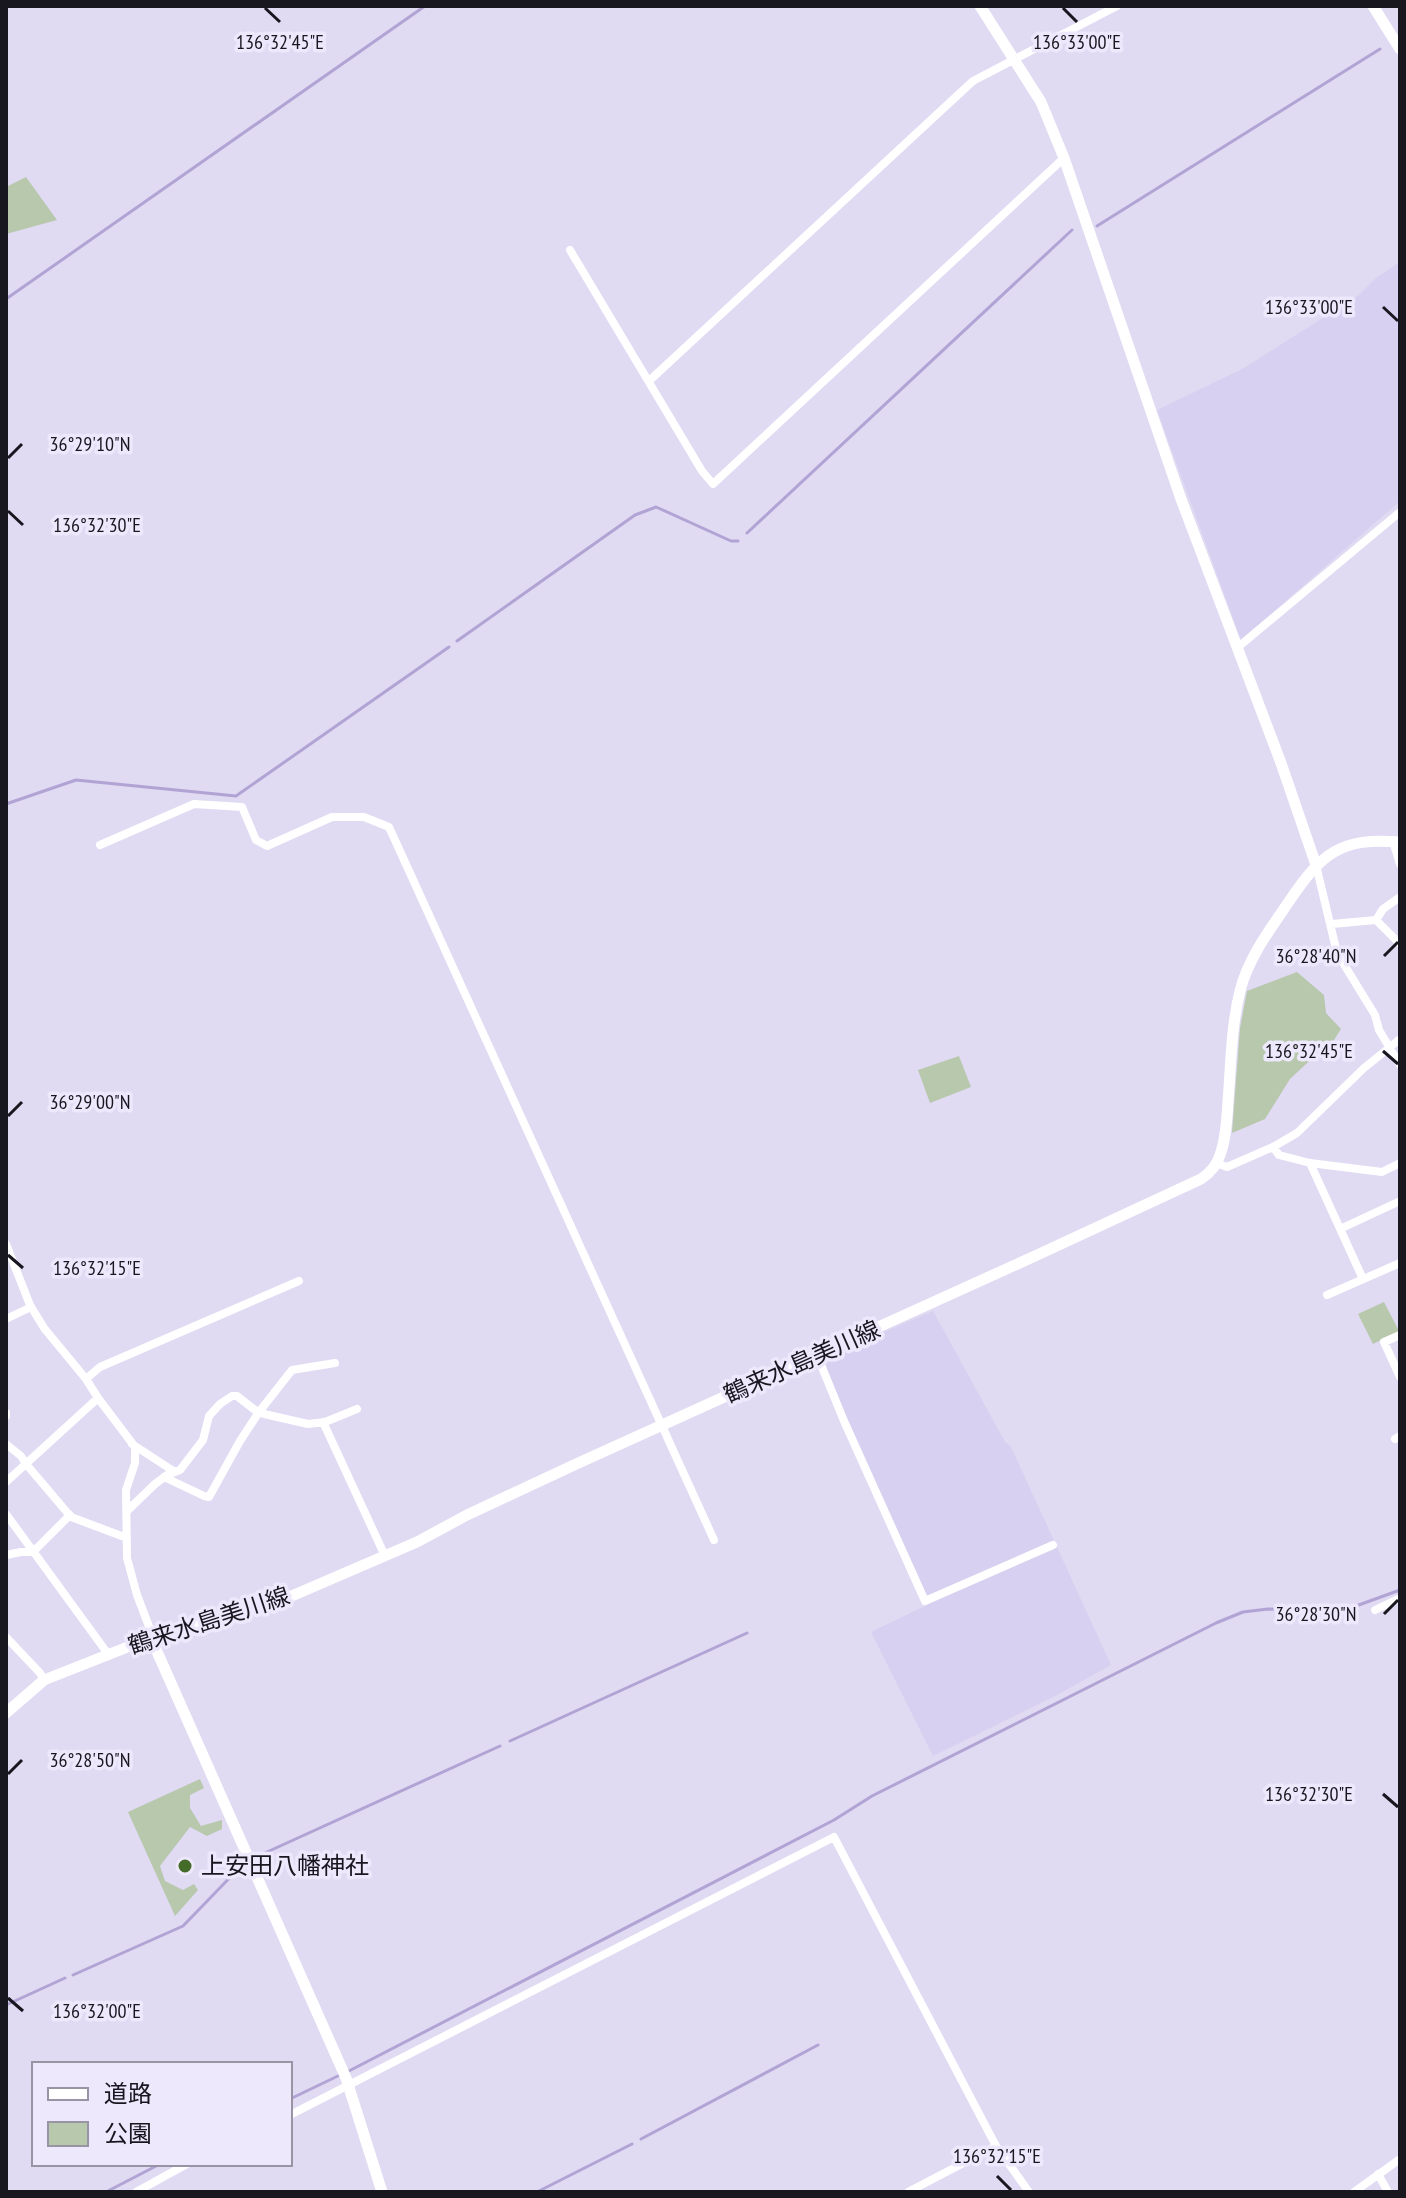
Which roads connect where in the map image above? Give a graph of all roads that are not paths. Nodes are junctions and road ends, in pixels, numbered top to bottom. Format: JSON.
{"nodes":[{"id":1,"x":980,"y":6,"type":"edge"},
{"id":2,"x":1117,"y":6,"type":"edge"},
{"id":3,"x":1373,"y":6,"type":"edge"},
{"id":4,"x":1400,"y":49,"type":"edge"},
{"id":5,"x":1016,"y":60,"type":"junction"},
{"id":6,"x":1064,"y":158,"type":"junction"},
{"id":7,"x":570,"y":250,"type":"dead end"},
{"id":8,"x":649,"y":381,"type":"junction"},
{"id":9,"x":1400,"y":512,"type":"edge"},
{"id":10,"x":1237,"y":648,"type":"junction"},
{"id":11,"x":1397,"y":841,"type":"edge"},
{"id":12,"x":100,"y":845,"type":"dead end"},
{"id":13,"x":1400,"y":864,"type":"edge"},
{"id":14,"x":1316,"y":865,"type":"junction"},
{"id":15,"x":1400,"y":897,"type":"edge"},
{"id":16,"x":1376,"y":920,"type":"junction"},
{"id":17,"x":1332,"y":924,"type":"junction"},
{"id":18,"x":1400,"y":944,"type":"edge"},
{"id":19,"x":1400,"y":1039,"type":"edge"},
{"id":20,"x":1390,"y":1047,"type":"junction"},
{"id":21,"x":1400,"y":1065,"type":"edge"},
{"id":22,"x":1273,"y":1147,"type":"junction"},
{"id":23,"x":1216,"y":1163,"type":"junction"},
{"id":24,"x":1310,"y":1163,"type":"junction"},
{"id":25,"x":1400,"y":1163,"type":"edge"},
{"id":26,"x":1400,"y":1201,"type":"edge"},
{"id":27,"x":1340,"y":1229,"type":"junction"},
{"id":28,"x":6,"y":1244,"type":"edge"},
{"id":29,"x":1400,"y":1263,"type":"edge"},
{"id":30,"x":1363,"y":1279,"type":"junction"},
{"id":31,"x":299,"y":1281,"type":"dead end"},
{"id":32,"x":1327,"y":1295,"type":"dead end"},
{"id":33,"x":31,"y":1307,"type":"junction"},
{"id":34,"x":6,"y":1319,"type":"edge"},
{"id":35,"x":1400,"y":1335,"type":"edge"},
{"id":36,"x":817,"y":1355,"type":"junction"},
{"id":37,"x":335,"y":1363,"type":"dead end"},
{"id":38,"x":1400,"y":1377,"type":"edge"},
{"id":39,"x":86,"y":1379,"type":"junction"},
{"id":40,"x":98,"y":1398,"type":"junction"},
{"id":41,"x":357,"y":1409,"type":"dead end"},
{"id":42,"x":259,"y":1412,"type":"junction"},
{"id":43,"x":323,"y":1422,"type":"junction"},
{"id":44,"x":663,"y":1425,"type":"junction"},
{"id":45,"x":132,"y":1443,"type":"junction"},
{"id":46,"x":6,"y":1444,"type":"edge"},
{"id":47,"x":26,"y":1464,"type":"junction"},
{"id":48,"x":175,"y":1472,"type":"junction"},
{"id":49,"x":164,"y":1477,"type":"junction"},
{"id":50,"x":6,"y":1482,"type":"edge"},
{"id":51,"x":127,"y":1512,"type":"junction"},
{"id":52,"x":6,"y":1514,"type":"edge"},
{"id":53,"x":70,"y":1515,"type":"junction"},
{"id":54,"x":127,"y":1538,"type":"junction"},
{"id":55,"x":714,"y":1540,"type":"dead end"},
{"id":56,"x":1053,"y":1545,"type":"dead end"},
{"id":57,"x":33,"y":1552,"type":"junction"},
{"id":58,"x":6,"y":1555,"type":"edge"},
{"id":59,"x":385,"y":1556,"type":"junction"},
{"id":60,"x":1400,"y":1598,"type":"edge"},
{"id":61,"x":1375,"y":1610,"type":"dead end"},
{"id":62,"x":6,"y":1637,"type":"edge"},
{"id":63,"x":153,"y":1637,"type":"junction"},
{"id":64,"x":108,"y":1654,"type":"junction"},
{"id":65,"x":44,"y":1680,"type":"junction"},
{"id":66,"x":6,"y":1713,"type":"edge"},
{"id":67,"x":346,"y":2078,"type":"junction"},
{"id":68,"x":292,"y":2114,"type":"edge"},
{"id":69,"x":996,"y":2146,"type":"junction"},
{"id":70,"x":1400,"y":2159,"type":"edge"},
{"id":71,"x":183,"y":2166,"type":"edge"},
{"id":72,"x":1378,"y":2174,"type":"junction"},
{"id":73,"x":136,"y":2192,"type":"edge"},
{"id":74,"x":382,"y":2192,"type":"edge"},
{"id":75,"x":908,"y":2192,"type":"edge"},
{"id":76,"x":1029,"y":2192,"type":"edge"},
{"id":77,"x":1354,"y":2192,"type":"edge"},
{"id":78,"x":1388,"y":2192,"type":"edge"}],
"edges":[{"from":1,"to":5,"type":"main road"},
{"from":2,"to":5,"type":"street"},
{"from":3,"to":4,"type":"main road"},
{"from":5,"to":6,"type":"main road"},
{"from":5,"to":8,"type":"street"},
{"from":6,"to":8,"type":"street"},
{"from":6,"to":10,"type":"main road"},
{"from":7,"to":8,"type":"street"},
{"from":9,"to":10,"type":"street"},
{"from":10,"to":14,"type":"main road"},
{"from":11,"to":13,"type":"street"},
{"from":11,"to":14,"type":"main road"},
{"from":12,"to":44,"type":"street"},
{"from":14,"to":17,"type":"street"},
{"from":14,"to":23,"type":"main road"},
{"from":15,"to":16,"type":"street"},
{"from":16,"to":17,"type":"street"},
{"from":16,"to":18,"type":"street"},
{"from":17,"to":20,"type":"street"},
{"from":19,"to":20,"type":"street"},
{"from":20,"to":21,"type":"street"},
{"from":20,"to":22,"type":"street"},
{"from":22,"to":23,"type":"street"},
{"from":22,"to":24,"type":"street"},
{"from":23,"to":36,"type":"main road","name":"鶴来水島美川線"},
{"from":24,"to":25,"type":"street"},
{"from":24,"to":27,"type":"street"},
{"from":26,"to":27,"type":"street"},
{"from":27,"to":30,"type":"street"},
{"from":28,"to":33,"type":"street"},
{"from":29,"to":30,"type":"street"},
{"from":30,"to":32,"type":"street"},
{"from":31,"to":39,"type":"street"},
{"from":33,"to":34,"type":"street"},
{"from":33,"to":39,"type":"street"},
{"from":35,"to":38,"type":"street"},
{"from":36,"to":44,"type":"main road","name":"鶴来水島美川線"},
{"from":36,"to":56,"type":"street"},
{"from":37,"to":42,"type":"street"},
{"from":39,"to":40,"type":"street"},
{"from":40,"to":45,"type":"street"},
{"from":40,"to":47,"type":"street"},
{"from":41,"to":43,"type":"street"},
{"from":42,"to":43,"type":"street"},
{"from":42,"to":48,"type":"street"},
{"from":42,"to":49,"type":"street"},
{"from":43,"to":59,"type":"street"},
{"from":44,"to":55,"type":"street"},
{"from":44,"to":59,"type":"main road","name":"鶴来水島美川線"},
{"from":45,"to":48,"type":"street"},
{"from":45,"to":51,"type":"street"},
{"from":46,"to":47,"type":"street"},
{"from":47,"to":50,"type":"street"},
{"from":47,"to":53,"type":"street"},
{"from":48,"to":49,"type":"street"},
{"from":49,"to":51,"type":"street"},
{"from":51,"to":54,"type":"street"},
{"from":52,"to":57,"type":"street"},
{"from":53,"to":54,"type":"street"},
{"from":53,"to":57,"type":"street"},
{"from":54,"to":63,"type":"street"},
{"from":57,"to":58,"type":"street"},
{"from":57,"to":64,"type":"street"},
{"from":59,"to":63,"type":"main road","name":"鶴来水島美川線"},
{"from":60,"to":61,"type":"street"},
{"from":62,"to":65,"type":"street"},
{"from":63,"to":64,"type":"main road","name":"鶴来水島美川線"},
{"from":63,"to":67,"type":"main road"},
{"from":64,"to":65,"type":"main road","name":"鶴来水島美川線"},
{"from":65,"to":66,"type":"main road","name":"鶴来水島美川線"},
{"from":67,"to":68,"type":"street"},
{"from":67,"to":69,"type":"street"},
{"from":67,"to":74,"type":"main road"},
{"from":69,"to":75,"type":"street"},
{"from":69,"to":76,"type":"street"},
{"from":70,"to":72,"type":"street"},
{"from":71,"to":73,"type":"street"},
{"from":72,"to":77,"type":"street"},
{"from":72,"to":78,"type":"street"}]}
